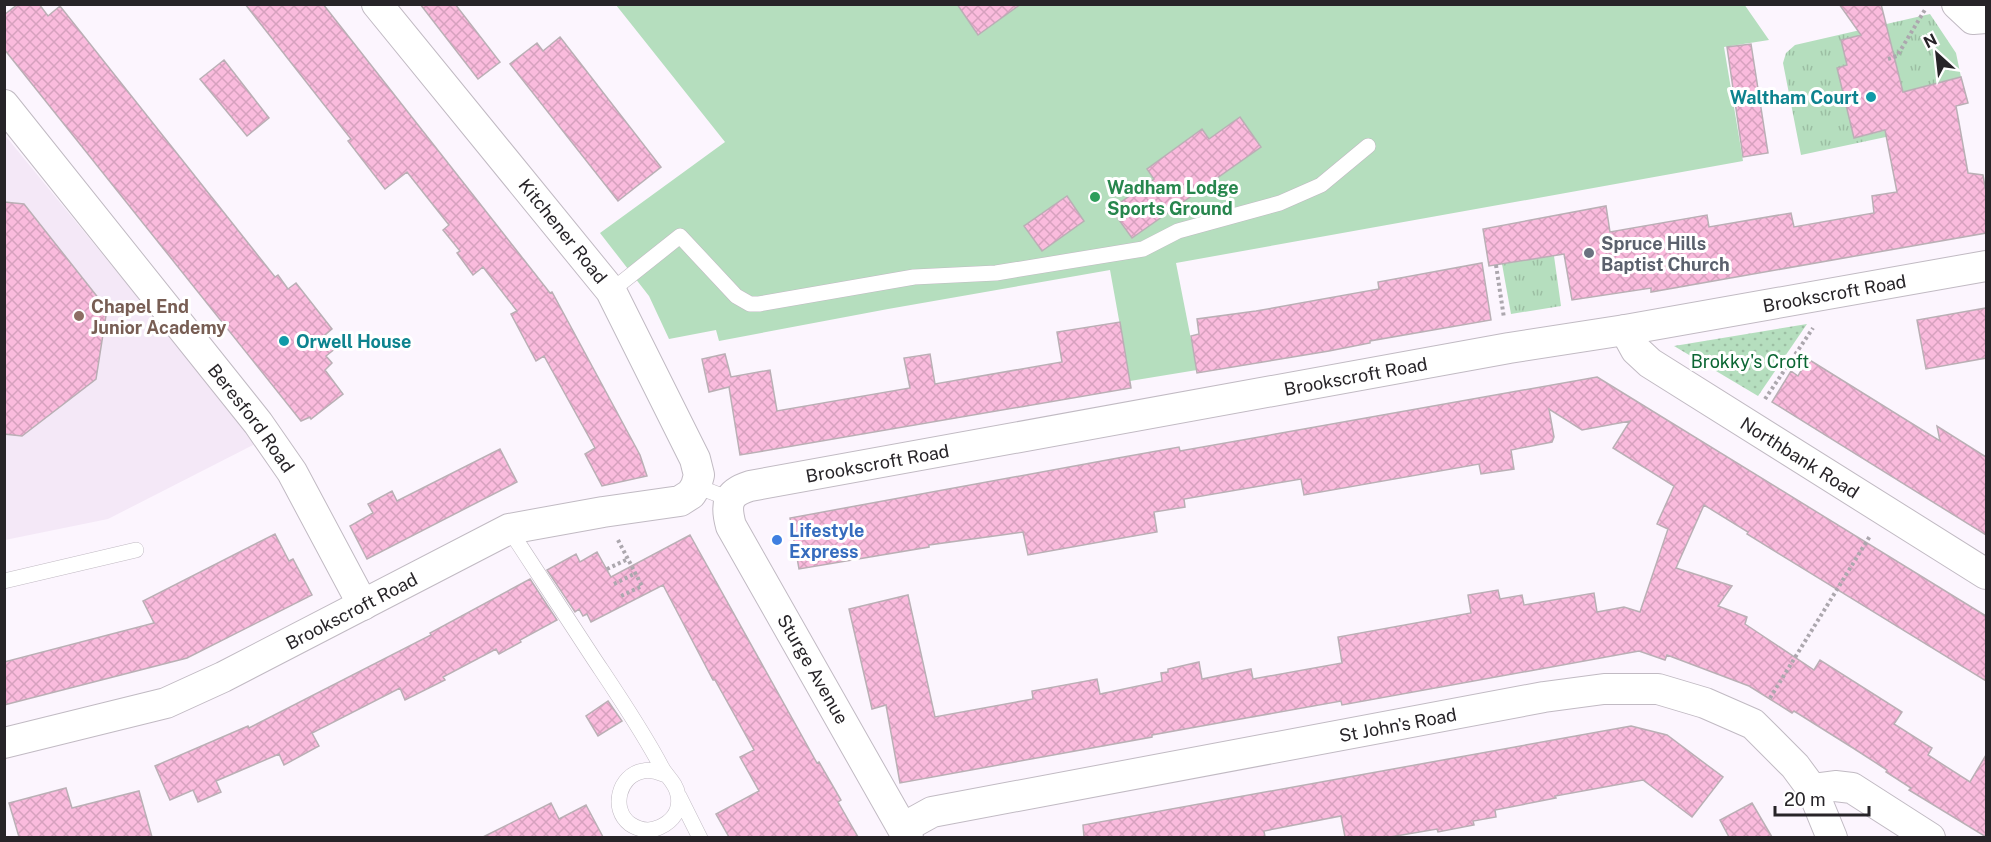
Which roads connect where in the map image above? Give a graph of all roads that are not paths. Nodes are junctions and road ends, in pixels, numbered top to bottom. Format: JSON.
{"nodes":[{"id":1,"x":377,"y":4,"type":"edge"},
{"id":2,"x":1957,"y":4,"type":"edge"},
{"id":3,"x":1986,"y":18,"type":"edge"},
{"id":4,"x":4,"y":105,"type":"edge"},
{"id":5,"x":1368,"y":146,"type":"dead end"},
{"id":6,"x":1986,"y":266,"type":"edge"},
{"id":7,"x":611,"y":291,"type":"junction"},
{"id":8,"x":1625,"y":330,"type":"junction"},
{"id":9,"x":696,"y":486,"type":"junction"},
{"id":10,"x":730,"y":499,"type":"junction"},
{"id":11,"x":509,"y":529,"type":"junction"},
{"id":12,"x":136,"y":549,"type":"dead end"},
{"id":13,"x":1986,"y":574,"type":"edge"},
{"id":14,"x":4,"y":581,"type":"edge"},
{"id":15,"x":363,"y":605,"type":"junction"},
{"id":16,"x":4,"y":743,"type":"edge"},
{"id":17,"x":666,"y":775,"type":"junction"},
{"id":18,"x":1812,"y":789,"type":"junction"},
{"id":19,"x":679,"y":796,"type":"junction"},
{"id":20,"x":905,"y":833,"type":"edge"},
{"id":21,"x":700,"y":837,"type":"edge"},
{"id":22,"x":1833,"y":837,"type":"edge"},
{"id":23,"x":1930,"y":837,"type":"edge"}],
"edges":[{"from":1,"to":7,"type":"street","name":"Kitchener Road"},
{"from":2,"to":3,"type":"street"},
{"from":4,"to":15,"type":"street","name":"Beresford Road"},
{"from":5,"to":7,"type":"lane"},
{"from":6,"to":8,"type":"street","name":"Brookscroft Road"},
{"from":7,"to":9,"type":"street","name":"Kitchener Road"},
{"from":8,"to":10,"type":"street","name":"Brookscroft Road"},
{"from":8,"to":13,"type":"street","name":"Northbank Road"},
{"from":9,"to":10,"type":"lane"},
{"from":9,"to":11,"type":"street","name":"Brookscroft Road"},
{"from":10,"to":20,"type":"street","name":"Sturge Avenue"},
{"from":11,"to":15,"type":"street","name":"Brookscroft Road"},
{"from":11,"to":17,"type":"lane"},
{"from":12,"to":14,"type":"lane"},
{"from":15,"to":16,"type":"street","name":"Brookscroft Road"},
{"from":17,"to":19,"type":"lane"},
{"from":17,"to":19,"type":"lane"},
{"from":18,"to":20,"type":"street","name":"St John's Road"},
{"from":18,"to":22,"type":"street","name":"St John's Road"},
{"from":18,"to":23,"type":"street"},
{"from":19,"to":21,"type":"lane"}]}
